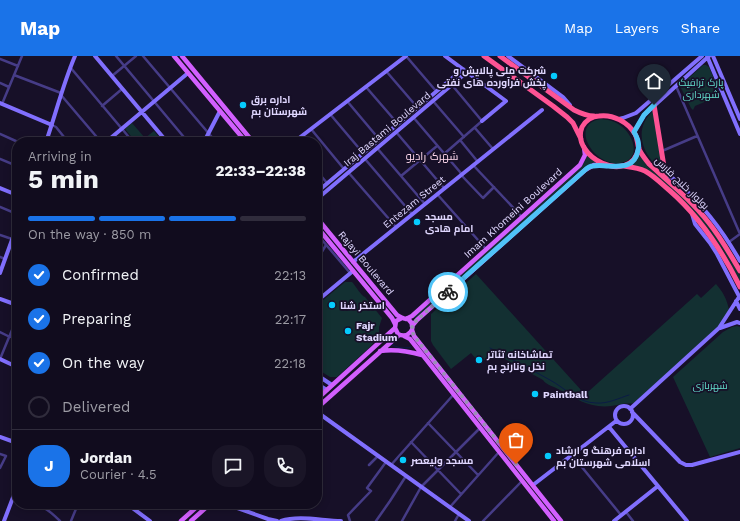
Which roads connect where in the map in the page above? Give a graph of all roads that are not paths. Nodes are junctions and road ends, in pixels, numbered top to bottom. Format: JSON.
{"nodes":[{"id":1,"x":22,"y":56,"type":"edge"},
{"id":2,"x":75,"y":56,"type":"edge"},
{"id":3,"x":95,"y":56,"type":"edge"},
{"id":4,"x":116,"y":56,"type":"edge"},
{"id":5,"x":136,"y":56,"type":"edge"},
{"id":6,"x":144,"y":56,"type":"edge"},
{"id":7,"x":174,"y":56,"type":"edge"},
{"id":8,"x":182,"y":56,"type":"edge"},
{"id":9,"x":406,"y":56,"type":"edge"},
{"id":10,"x":445,"y":56,"type":"edge"},
{"id":11,"x":484,"y":56,"type":"edge"},
{"id":12,"x":500,"y":56,"type":"edge"},
{"id":13,"x":508,"y":56,"type":"edge"},
{"id":14,"x":702,"y":56,"type":"edge"},
{"id":15,"x":708,"y":56,"type":"edge"},
{"id":16,"x":713,"y":56,"type":"edge"},
{"id":17,"x":0,"y":59,"type":"edge"},
{"id":18,"x":18,"y":66,"type":"junction"},
{"id":19,"x":124,"y":66,"type":"junction"},
{"id":20,"x":70,"y":68,"type":"junction"},
{"id":21,"x":465,"y":70,"type":"junction"},
{"id":22,"x":386,"y":71,"type":"junction"},
{"id":23,"x":188,"y":73,"type":"junction"},
{"id":24,"x":14,"y":75,"type":"junction"},
{"id":25,"x":112,"y":76,"type":"junction"},
{"id":26,"x":458,"y":76,"type":"junction"},
{"id":27,"x":0,"y":83,"type":"edge"},
{"id":28,"x":452,"y":84,"type":"junction"},
{"id":29,"x":676,"y":86,"type":"junction"},
{"id":30,"x":9,"y":87,"type":"junction"},
{"id":31,"x":366,"y":87,"type":"junction"},
{"id":32,"x":170,"y":88,"type":"junction"},
{"id":33,"x":209,"y":88,"type":"junction"},
{"id":34,"x":122,"y":89,"type":"junction"},
{"id":35,"x":436,"y":91,"type":"junction"},
{"id":36,"x":204,"y":92,"type":"junction"},
{"id":37,"x":61,"y":94,"type":"junction"},
{"id":38,"x":433,"y":100,"type":"junction"},
{"id":39,"x":347,"y":101,"type":"junction"},
{"id":40,"x":154,"y":102,"type":"junction"},
{"id":41,"x":733,"y":102,"type":"junction"},
{"id":42,"x":1,"y":104,"type":"edge"},
{"id":43,"x":727,"y":104,"type":"junction"},
{"id":44,"x":654,"y":105,"type":"junction"},
{"id":45,"x":102,"y":106,"type":"junction"},
{"id":46,"x":417,"y":107,"type":"junction"},
{"id":47,"x":542,"y":110,"type":"dead end"},
{"id":48,"x":574,"y":110,"type":"junction"},
{"id":49,"x":220,"y":111,"type":"junction"},
{"id":50,"x":142,"y":112,"type":"junction"},
{"id":51,"x":330,"y":114,"type":"junction"},
{"id":52,"x":597,"y":116,"type":"junction"},
{"id":53,"x":413,"y":117,"type":"junction"},
{"id":54,"x":619,"y":119,"type":"junction"},
{"id":55,"x":740,"y":119,"type":"edge"},
{"id":56,"x":482,"y":121,"type":"junction"},
{"id":57,"x":398,"y":124,"type":"junction"},
{"id":58,"x":52,"y":125,"type":"junction"},
{"id":59,"x":475,"y":128,"type":"junction"},
{"id":60,"x":122,"y":129,"type":"junction"},
{"id":61,"x":311,"y":129,"type":"junction"},
{"id":62,"x":396,"y":132,"type":"junction"},
{"id":63,"x":634,"y":132,"type":"junction"},
{"id":64,"x":0,"y":134,"type":"edge"},
{"id":65,"x":208,"y":134,"type":"junction"},
{"id":66,"x":740,"y":134,"type":"edge"},
{"id":67,"x":697,"y":136,"type":"junction"},
{"id":68,"x":48,"y":137,"type":"edge"},
{"id":69,"x":64,"y":137,"type":"edge"},
{"id":70,"x":96,"y":137,"type":"edge"},
{"id":71,"x":112,"y":137,"type":"edge"},
{"id":72,"x":129,"y":137,"type":"edge"},
{"id":73,"x":163,"y":137,"type":"edge"},
{"id":74,"x":184,"y":137,"type":"edge"},
{"id":75,"x":206,"y":137,"type":"edge"},
{"id":76,"x":211,"y":137,"type":"edge"},
{"id":77,"x":242,"y":137,"type":"edge"},
{"id":78,"x":250,"y":137,"type":"edge"},
{"id":79,"x":301,"y":137,"type":"edge"},
{"id":80,"x":318,"y":137,"type":"edge"},
{"id":81,"x":386,"y":137,"type":"junction"},
{"id":82,"x":464,"y":137,"type":"junction"},
{"id":83,"x":12,"y":139,"type":"edge"},
{"id":84,"x":380,"y":139,"type":"junction"},
{"id":85,"x":460,"y":140,"type":"junction"},
{"id":86,"x":322,"y":142,"type":"edge"},
{"id":87,"x":582,"y":143,"type":"junction"},
{"id":88,"x":437,"y":146,"type":"junction"},
{"id":89,"x":377,"y":148,"type":"junction"},
{"id":90,"x":639,"y":148,"type":"junction"},
{"id":91,"x":493,"y":149,"type":"junction"},
{"id":92,"x":662,"y":151,"type":"junction"},
{"id":93,"x":363,"y":153,"type":"junction"},
{"id":94,"x":444,"y":154,"type":"junction"},
{"id":95,"x":365,"y":158,"type":"junction"},
{"id":96,"x":0,"y":159,"type":"edge"},
{"id":97,"x":420,"y":160,"type":"junction"},
{"id":98,"x":478,"y":162,"type":"junction"},
{"id":99,"x":12,"y":164,"type":"edge"},
{"id":100,"x":473,"y":165,"type":"junction"},
{"id":101,"x":612,"y":166,"type":"junction"},
{"id":102,"x":623,"y":166,"type":"junction"},
{"id":103,"x":346,"y":171,"type":"junction"},
{"id":104,"x":461,"y":175,"type":"junction"},
{"id":105,"x":401,"y":176,"type":"junction"},
{"id":106,"x":664,"y":176,"type":"junction"},
{"id":107,"x":322,"y":177,"type":"edge"},
{"id":108,"x":328,"y":184,"type":"junction"},
{"id":109,"x":494,"y":187,"type":"junction"},
{"id":110,"x":0,"y":188,"type":"edge"},
{"id":111,"x":322,"y":188,"type":"edge"},
{"id":112,"x":444,"y":188,"type":"junction"},
{"id":113,"x":12,"y":193,"type":"edge"},
{"id":114,"x":322,"y":194,"type":"edge"},
{"id":115,"x":437,"y":194,"type":"junction"},
{"id":116,"x":425,"y":204,"type":"junction"},
{"id":117,"x":0,"y":207,"type":"edge"},
{"id":118,"x":12,"y":212,"type":"edge"},
{"id":119,"x":691,"y":212,"type":"junction"},
{"id":120,"x":412,"y":214,"type":"junction"},
{"id":121,"x":522,"y":217,"type":"junction"},
{"id":122,"x":322,"y":224,"type":"edge"},
{"id":123,"x":396,"y":227,"type":"junction"},
{"id":124,"x":322,"y":234,"type":"edge"},
{"id":125,"x":0,"y":235,"type":"edge"},
{"id":126,"x":322,"y":238,"type":"edge"},
{"id":127,"x":12,"y":239,"type":"joint"},
{"id":128,"x":729,"y":242,"type":"junction"},
{"id":129,"x":328,"y":243,"type":"junction"},
{"id":130,"x":486,"y":250,"type":"junction"},
{"id":131,"x":322,"y":252,"type":"edge"},
{"id":132,"x":0,"y":257,"type":"edge"},
{"id":133,"x":5,"y":259,"type":"junction"},
{"id":134,"x":740,"y":261,"type":"edge"},
{"id":135,"x":353,"y":262,"type":"junction"},
{"id":136,"x":740,"y":271,"type":"edge"},
{"id":137,"x":352,"y":272,"type":"junction"},
{"id":138,"x":0,"y":273,"type":"edge"},
{"id":139,"x":740,"y":287,"type":"edge"},
{"id":140,"x":376,"y":290,"type":"junction"},
{"id":141,"x":372,"y":293,"type":"junction"},
{"id":142,"x":322,"y":297,"type":"edge"},
{"id":143,"x":0,"y":299,"type":"edge"},
{"id":144,"x":738,"y":299,"type":"edge"},
{"id":145,"x":12,"y":303,"type":"edge"},
{"id":146,"x":740,"y":310,"type":"edge"},
{"id":147,"x":412,"y":316,"type":"junction"},
{"id":148,"x":404,"y":319,"type":"junction"},
{"id":149,"x":417,"y":320,"type":"junction"},
{"id":150,"x":740,"y":322,"type":"edge"},
{"id":151,"x":395,"y":326,"type":"junction"},
{"id":152,"x":412,"y":328,"type":"junction"},
{"id":153,"x":719,"y":328,"type":"junction"},
{"id":154,"x":0,"y":332,"type":"edge"},
{"id":155,"x":12,"y":332,"type":"edge"},
{"id":156,"x":402,"y":335,"type":"junction"},
{"id":157,"x":10,"y":337,"type":"junction"},
{"id":158,"x":379,"y":342,"type":"junction"},
{"id":159,"x":382,"y":349,"type":"junction"},
{"id":160,"x":423,"y":356,"type":"junction"},
{"id":161,"x":0,"y":359,"type":"edge"},
{"id":162,"x":12,"y":365,"type":"edge"},
{"id":163,"x":322,"y":382,"type":"edge"},
{"id":164,"x":322,"y":386,"type":"edge"},
{"id":165,"x":338,"y":389,"type":"junction"},
{"id":166,"x":329,"y":390,"type":"junction"},
{"id":167,"x":454,"y":394,"type":"junction"},
{"id":168,"x":322,"y":395,"type":"edge"},
{"id":169,"x":322,"y":400,"type":"edge"},
{"id":170,"x":322,"y":403,"type":"edge"},
{"id":171,"x":631,"y":410,"type":"junction"},
{"id":172,"x":322,"y":416,"type":"edge"},
{"id":173,"x":616,"y":421,"type":"junction"},
{"id":174,"x":428,"y":423,"type":"junction"},
{"id":175,"x":609,"y":427,"type":"junction"},
{"id":176,"x":480,"y":428,"type":"junction"},
{"id":177,"x":0,"y":437,"type":"edge"},
{"id":178,"x":491,"y":438,"type":"junction"},
{"id":179,"x":12,"y":441,"type":"edge"},
{"id":180,"x":411,"y":442,"type":"junction"},
{"id":181,"x":456,"y":452,"type":"junction"},
{"id":182,"x":499,"y":452,"type":"junction"},
{"id":183,"x":740,"y":452,"type":"edge"},
{"id":184,"x":0,"y":454,"type":"edge"},
{"id":185,"x":572,"y":455,"type":"junction"},
{"id":186,"x":378,"y":456,"type":"junction"},
{"id":187,"x":386,"y":462,"type":"junction"},
{"id":188,"x":370,"y":465,"type":"dead end"},
{"id":189,"x":391,"y":465,"type":"junction"},
{"id":190,"x":0,"y":468,"type":"edge"},
{"id":191,"x":438,"y":469,"type":"junction"},
{"id":192,"x":478,"y":475,"type":"junction"},
{"id":193,"x":406,"y":476,"type":"junction"},
{"id":194,"x":522,"y":481,"type":"junction"},
{"id":195,"x":533,"y":485,"type":"junction"},
{"id":196,"x":420,"y":486,"type":"junction"},
{"id":197,"x":658,"y":486,"type":"junction"},
{"id":198,"x":462,"y":494,"type":"junction"},
{"id":199,"x":12,"y":506,"type":"edge"},
{"id":200,"x":449,"y":507,"type":"junction"},
{"id":201,"x":46,"y":509,"type":"edge"},
{"id":202,"x":76,"y":509,"type":"edge"},
{"id":203,"x":134,"y":509,"type":"edge"},
{"id":204,"x":194,"y":509,"type":"edge"},
{"id":205,"x":204,"y":509,"type":"edge"},
{"id":206,"x":239,"y":509,"type":"edge"},
{"id":207,"x":626,"y":512,"type":"junction"},
{"id":208,"x":459,"y":514,"type":"junction"},
{"id":209,"x":621,"y":516,"type":"junction"},
{"id":210,"x":552,"y":520,"type":"edge"},
{"id":211,"x":4,"y":521,"type":"edge"},
{"id":212,"x":60,"y":521,"type":"edge"},
{"id":213,"x":71,"y":521,"type":"edge"},
{"id":214,"x":150,"y":521,"type":"edge"},
{"id":215,"x":181,"y":521,"type":"edge"},
{"id":216,"x":191,"y":521,"type":"edge"},
{"id":217,"x":277,"y":521,"type":"edge"},
{"id":218,"x":281,"y":521,"type":"edge"},
{"id":219,"x":341,"y":521,"type":"edge"},
{"id":220,"x":350,"y":521,"type":"edge"},
{"id":221,"x":376,"y":521,"type":"edge"},
{"id":222,"x":402,"y":521,"type":"edge"},
{"id":223,"x":455,"y":521,"type":"edge"},
{"id":224,"x":469,"y":521,"type":"edge"},
{"id":225,"x":483,"y":521,"type":"edge"},
{"id":226,"x":561,"y":521,"type":"edge"},
{"id":227,"x":614,"y":521,"type":"edge"},
{"id":228,"x":633,"y":521,"type":"edge"},
{"id":229,"x":687,"y":521,"type":"edge"}],
"edges":[{"from":1,"to":18,"type":"street"},
{"from":2,"to":20,"type":"street"},
{"from":3,"to":25,"type":"street"},
{"from":4,"to":19,"type":"street"},
{"from":5,"to":19,"type":"street"},
{"from":6,"to":32,"type":"street"},
{"from":7,"to":23,"type":"main road"},
{"from":8,"to":33,"type":"main road"},
{"from":9,"to":22,"type":"street"},
{"from":9,"to":35,"type":"street"},
{"from":10,"to":21,"type":"street"},
{"from":11,"to":87,"type":"highway"},
{"from":12,"to":48,"type":"highway"},
{"from":13,"to":48,"type":"street"},
{"from":14,"to":54,"type":"street"},
{"from":15,"to":29,"type":"street"},
{"from":15,"to":43,"type":"street"},
{"from":16,"to":41,"type":"street"},
{"from":17,"to":18,"type":"street"},
{"from":18,"to":24,"type":"street"},
{"from":19,"to":25,"type":"street"},
{"from":19,"to":40,"type":"street"},
{"from":20,"to":37,"type":"street"},
{"from":20,"to":45,"type":"street"},
{"from":21,"to":26,"type":"street","name":"Iraj Bastami Boulevard"},
{"from":21,"to":56,"type":"street"},
{"from":22,"to":31,"type":"street"},
{"from":22,"to":46,"type":"street"},
{"from":23,"to":32,"type":"street"},
{"from":23,"to":36,"type":"main road"},
{"from":24,"to":30,"type":"street"},
{"from":24,"to":37,"type":"street"},
{"from":25,"to":34,"type":"street"},
{"from":26,"to":28,"type":"street","name":"Iraj Bastami Boulevard"},
{"from":26,"to":35,"type":"street","name":"Iraj Bastami Boulevard"},
{"from":27,"to":30,"type":"street"},
{"from":28,"to":38,"type":"street","name":"Iraj Bastami Boulevard"},
{"from":28,"to":56,"type":"street"},
{"from":29,"to":44,"type":"street"},
{"from":29,"to":67,"type":"street"},
{"from":30,"to":42,"type":"street"},
{"from":31,"to":39,"type":"street"},
{"from":31,"to":57,"type":"street"},
{"from":32,"to":40,"type":"street"},
{"from":32,"to":65,"type":"street"},
{"from":33,"to":36,"type":"main road"},
{"from":33,"to":78,"type":"main road"},
{"from":34,"to":45,"type":"street"},
{"from":34,"to":50,"type":"street"},
{"from":35,"to":46,"type":"street","name":"Iraj Bastami Boulevard"},
{"from":36,"to":49,"type":"main road"},
{"from":37,"to":58,"type":"street"},
{"from":37,"to":70,"type":"street"},
{"from":38,"to":53,"type":"street","name":"Iraj Bastami Boulevard"},
{"from":38,"to":82,"type":"street"},
{"from":39,"to":51,"type":"street"},
{"from":39,"to":84,"type":"street"},
{"from":40,"to":50,"type":"street"},
{"from":40,"to":74,"type":"street"},
{"from":41,"to":43,"type":"street"},
{"from":41,"to":55,"type":"street"},
{"from":42,"to":58,"type":"street"},
{"from":43,"to":66,"type":"street"},
{"from":44,"to":63,"type":"street"},
{"from":44,"to":92,"type":"highway"},
{"from":45,"to":60,"type":"street"},
{"from":46,"to":57,"type":"street","name":"Iraj Bastami Boulevard"},
{"from":47,"to":91,"type":"street","name":"Entezam Street"},
{"from":48,"to":52,"type":"highway"},
{"from":49,"to":65,"type":"street"},
{"from":49,"to":77,"type":"main road"},
{"from":50,"to":60,"type":"street"},
{"from":50,"to":73,"type":"street"},
{"from":51,"to":61,"type":"street"},
{"from":51,"to":93,"type":"street"},
{"from":52,"to":54,"type":"highway"},
{"from":52,"to":87,"type":"highway"},
{"from":53,"to":62,"type":"street","name":"Iraj Bastami Boulevard"},
{"from":53,"to":88,"type":"street"},
{"from":54,"to":63,"type":"highway"},
{"from":56,"to":59,"type":"street"},
{"from":57,"to":81,"type":"street","name":"Iraj Bastami Boulevard"},
{"from":58,"to":68,"type":"street"},
{"from":58,"to":69,"type":"street"},
{"from":59,"to":82,"type":"street"},
{"from":59,"to":91,"type":"street"},
{"from":60,"to":71,"type":"street"},
{"from":60,"to":72,"type":"street"},
{"from":61,"to":79,"type":"street"},
{"from":61,"to":80,"type":"street"},
{"from":62,"to":81,"type":"street","name":"Iraj Bastami Boulevard"},
{"from":62,"to":97,"type":"street"},
{"from":63,"to":90,"type":"highway"},
{"from":64,"to":83,"type":"street"},
{"from":65,"to":75,"type":"street"},
{"from":65,"to":76,"type":"street"},
{"from":67,"to":92,"type":"street"},
{"from":67,"to":128,"type":"street"},
{"from":81,"to":84,"type":"street","name":"Iraj Bastami Boulevard"},
{"from":81,"to":89,"type":"street","name":"Iraj Bastami Boulevard"},
{"from":82,"to":85,"type":"street"},
{"from":84,"to":93,"type":"street","name":"Iraj Bastami Boulevard"},
{"from":85,"to":94,"type":"street"},
{"from":85,"to":98,"type":"street"},
{"from":86,"to":103,"type":"street"},
{"from":87,"to":101,"type":"highway"},
{"from":87,"to":121,"type":"main road","name":"Imam Khomeini Boulevard"},
{"from":88,"to":94,"type":"street"},
{"from":88,"to":97,"type":"street"},
{"from":89,"to":95,"type":"street","name":"Iraj Bastami Boulevard"},
{"from":89,"to":105,"type":"street"},
{"from":90,"to":102,"type":"highway"},
{"from":90,"to":106,"type":"highway","name":"بولوار خلیج فارس"},
{"from":91,"to":98,"type":"street","name":"Entezam Street"},
{"from":92,"to":106,"type":"highway"},
{"from":93,"to":103,"type":"street","name":"Iraj Bastami Boulevard"},
{"from":94,"to":104,"type":"street"},
{"from":95,"to":103,"type":"street","name":"Iraj Bastami Boulevard"},
{"from":95,"to":120,"type":"street"},
{"from":96,"to":99,"type":"street"},
{"from":97,"to":105,"type":"street"},
{"from":97,"to":112,"type":"street"},
{"from":98,"to":100,"type":"street","name":"Entezam Street"},
{"from":100,"to":104,"type":"street","name":"Entezam Street"},
{"from":100,"to":109,"type":"street"},
{"from":101,"to":102,"type":"highway"},
{"from":101,"to":149,"type":"main road","name":"Imam Khomeini Boulevard"},
{"from":102,"to":119,"type":"highway","name":"بولوار خلیج فارس"},
{"from":103,"to":108,"type":"street","name":"Iraj Bastami Boulevard"},
{"from":103,"to":114,"type":"street","name":"Iraj Bastami Boulevard"},
{"from":103,"to":123,"type":"street"},
{"from":104,"to":109,"type":"street"},
{"from":104,"to":112,"type":"street","name":"Entezam Street"},
{"from":105,"to":116,"type":"street"},
{"from":106,"to":128,"type":"street"},
{"from":106,"to":136,"type":"highway","name":"بولوار خلیج فارس"},
{"from":107,"to":108,"type":"street"},
{"from":108,"to":111,"type":"street","name":"Iraj Bastami Boulevard"},
{"from":109,"to":121,"type":"street"},
{"from":110,"to":113,"type":"street"},
{"from":112,"to":115,"type":"street","name":"Entezam Street"},
{"from":115,"to":116,"type":"street","name":"Entezam Street"},
{"from":115,"to":130,"type":"street"},
{"from":116,"to":120,"type":"street","name":"Entezam Street"},
{"from":117,"to":118,"type":"street"},
{"from":119,"to":139,"type":"highway","name":"بولوار خلیج فارس"},
{"from":119,"to":144,"type":"street"},
{"from":120,"to":123,"type":"street","name":"Entezam Street"},
{"from":121,"to":130,"type":"main road","name":"Imam Khomeini Boulevard"},
{"from":122,"to":135,"type":"main road","name":"Rajayi Boulevard"},
{"from":123,"to":135,"type":"street","name":"Entezam Street"},
{"from":124,"to":129,"type":"main road","name":"Rajayi Boulevard"},
{"from":125,"to":127,"type":"street"},
{"from":126,"to":129,"type":"street"},
{"from":127,"to":133,"type":"street"},
{"from":128,"to":134,"type":"street"},
{"from":129,"to":131,"type":"street"},
{"from":129,"to":137,"type":"main road","name":"Rajayi Boulevard"},
{"from":130,"to":147,"type":"main road","name":"Imam Khomeini Boulevard"},
{"from":132,"to":133,"type":"street"},
{"from":133,"to":138,"type":"street"},
{"from":135,"to":140,"type":"main road","name":"Rajayi Boulevard"},
{"from":137,"to":141,"type":"main road","name":"Rajayi Boulevard"},
{"from":137,"to":142,"type":"street"},
{"from":140,"to":141,"type":"main road"},
{"from":140,"to":148,"type":"main road","name":"Rajayi Boulevard"},
{"from":141,"to":151,"type":"main road","name":"Rajayi Boulevard"},
{"from":143,"to":145,"type":"street"},
{"from":144,"to":146,"type":"street"},
{"from":144,"to":153,"type":"street"},
{"from":147,"to":148,"type":"main road","name":"Imam Khomeini Boulevard"},
{"from":147,"to":149,"type":"main road"},
{"from":148,"to":151,"type":"main road"},
{"from":148,"to":152,"type":"main road"},
{"from":149,"to":152,"type":"main road","name":"Imam Khomeini Boulevard"},
{"from":150,"to":153,"type":"street"},
{"from":151,"to":156,"type":"main road"},
{"from":151,"to":158,"type":"main road"},
{"from":152,"to":156,"type":"main road"},
{"from":152,"to":178,"type":"main road"},
{"from":153,"to":171,"type":"street"},
{"from":154,"to":157,"type":"street"},
{"from":155,"to":157,"type":"street"},
{"from":156,"to":159,"type":"main road"},
{"from":156,"to":160,"type":"main road"},
{"from":157,"to":161,"type":"street"},
{"from":158,"to":159,"type":"main road"},
{"from":158,"to":166,"type":"main road"},
{"from":159,"to":160,"type":"main road"},
{"from":159,"to":165,"type":"main road"},
{"from":160,"to":167,"type":"main road"},
{"from":161,"to":162,"type":"street"},
{"from":163,"to":166,"type":"street"},
{"from":164,"to":166,"type":"street"},
{"from":165,"to":166,"type":"main road"},
{"from":165,"to":170,"type":"main road"},
{"from":166,"to":168,"type":"main road"},
{"from":166,"to":169,"type":"main road"},
{"from":167,"to":174,"type":"street"},
{"from":167,"to":176,"type":"main road"},
{"from":171,"to":173,"type":"street"},
{"from":171,"to":173,"type":"street"},
{"from":171,"to":183,"type":"street"},
{"from":172,"to":186,"type":"street"},
{"from":173,"to":175,"type":"street"},
{"from":174,"to":180,"type":"street"},
{"from":174,"to":181,"type":"street"},
{"from":175,"to":185,"type":"street"},
{"from":175,"to":197,"type":"street"},
{"from":176,"to":178,"type":"main road"},
{"from":176,"to":181,"type":"street"},
{"from":177,"to":179,"type":"street"},
{"from":178,"to":182,"type":"main road"},
{"from":178,"to":195,"type":"main road"},
{"from":180,"to":189,"type":"street"},
{"from":180,"to":191,"type":"street"},
{"from":181,"to":191,"type":"street"},
{"from":181,"to":192,"type":"street"},
{"from":182,"to":192,"type":"street"},
{"from":182,"to":194,"type":"main road"},
{"from":184,"to":190,"type":"street"},
{"from":185,"to":195,"type":"street"},
{"from":185,"to":209,"type":"street"},
{"from":186,"to":187,"type":"street"},
{"from":186,"to":188,"type":"street"},
{"from":187,"to":189,"type":"street"},
{"from":187,"to":220,"type":"street"},
{"from":189,"to":193,"type":"street"},
{"from":191,"to":196,"type":"street"},
{"from":191,"to":198,"type":"street"},
{"from":192,"to":198,"type":"street"},
{"from":193,"to":196,"type":"street"},
{"from":193,"to":221,"type":"street"},
{"from":194,"to":210,"type":"main road"},
{"from":194,"to":225,"type":"street"},
{"from":195,"to":226,"type":"main road"},
{"from":196,"to":200,"type":"street"},
{"from":196,"to":222,"type":"street"},
{"from":197,"to":207,"type":"street"},
{"from":197,"to":229,"type":"street"},
{"from":198,"to":200,"type":"street"},
{"from":199,"to":211,"type":"street"},
{"from":200,"to":208,"type":"street"},
{"from":201,"to":212,"type":"street"},
{"from":202,"to":213,"type":"street"},
{"from":203,"to":214,"type":"street"},
{"from":204,"to":215,"type":"main road"},
{"from":205,"to":216,"type":"main road"},
{"from":206,"to":217,"type":"street"},
{"from":207,"to":209,"type":"street"},
{"from":207,"to":228,"type":"street"},
{"from":208,"to":223,"type":"street"},
{"from":208,"to":224,"type":"street"},
{"from":209,"to":227,"type":"street"},
{"from":218,"to":219,"type":"street"}]}
